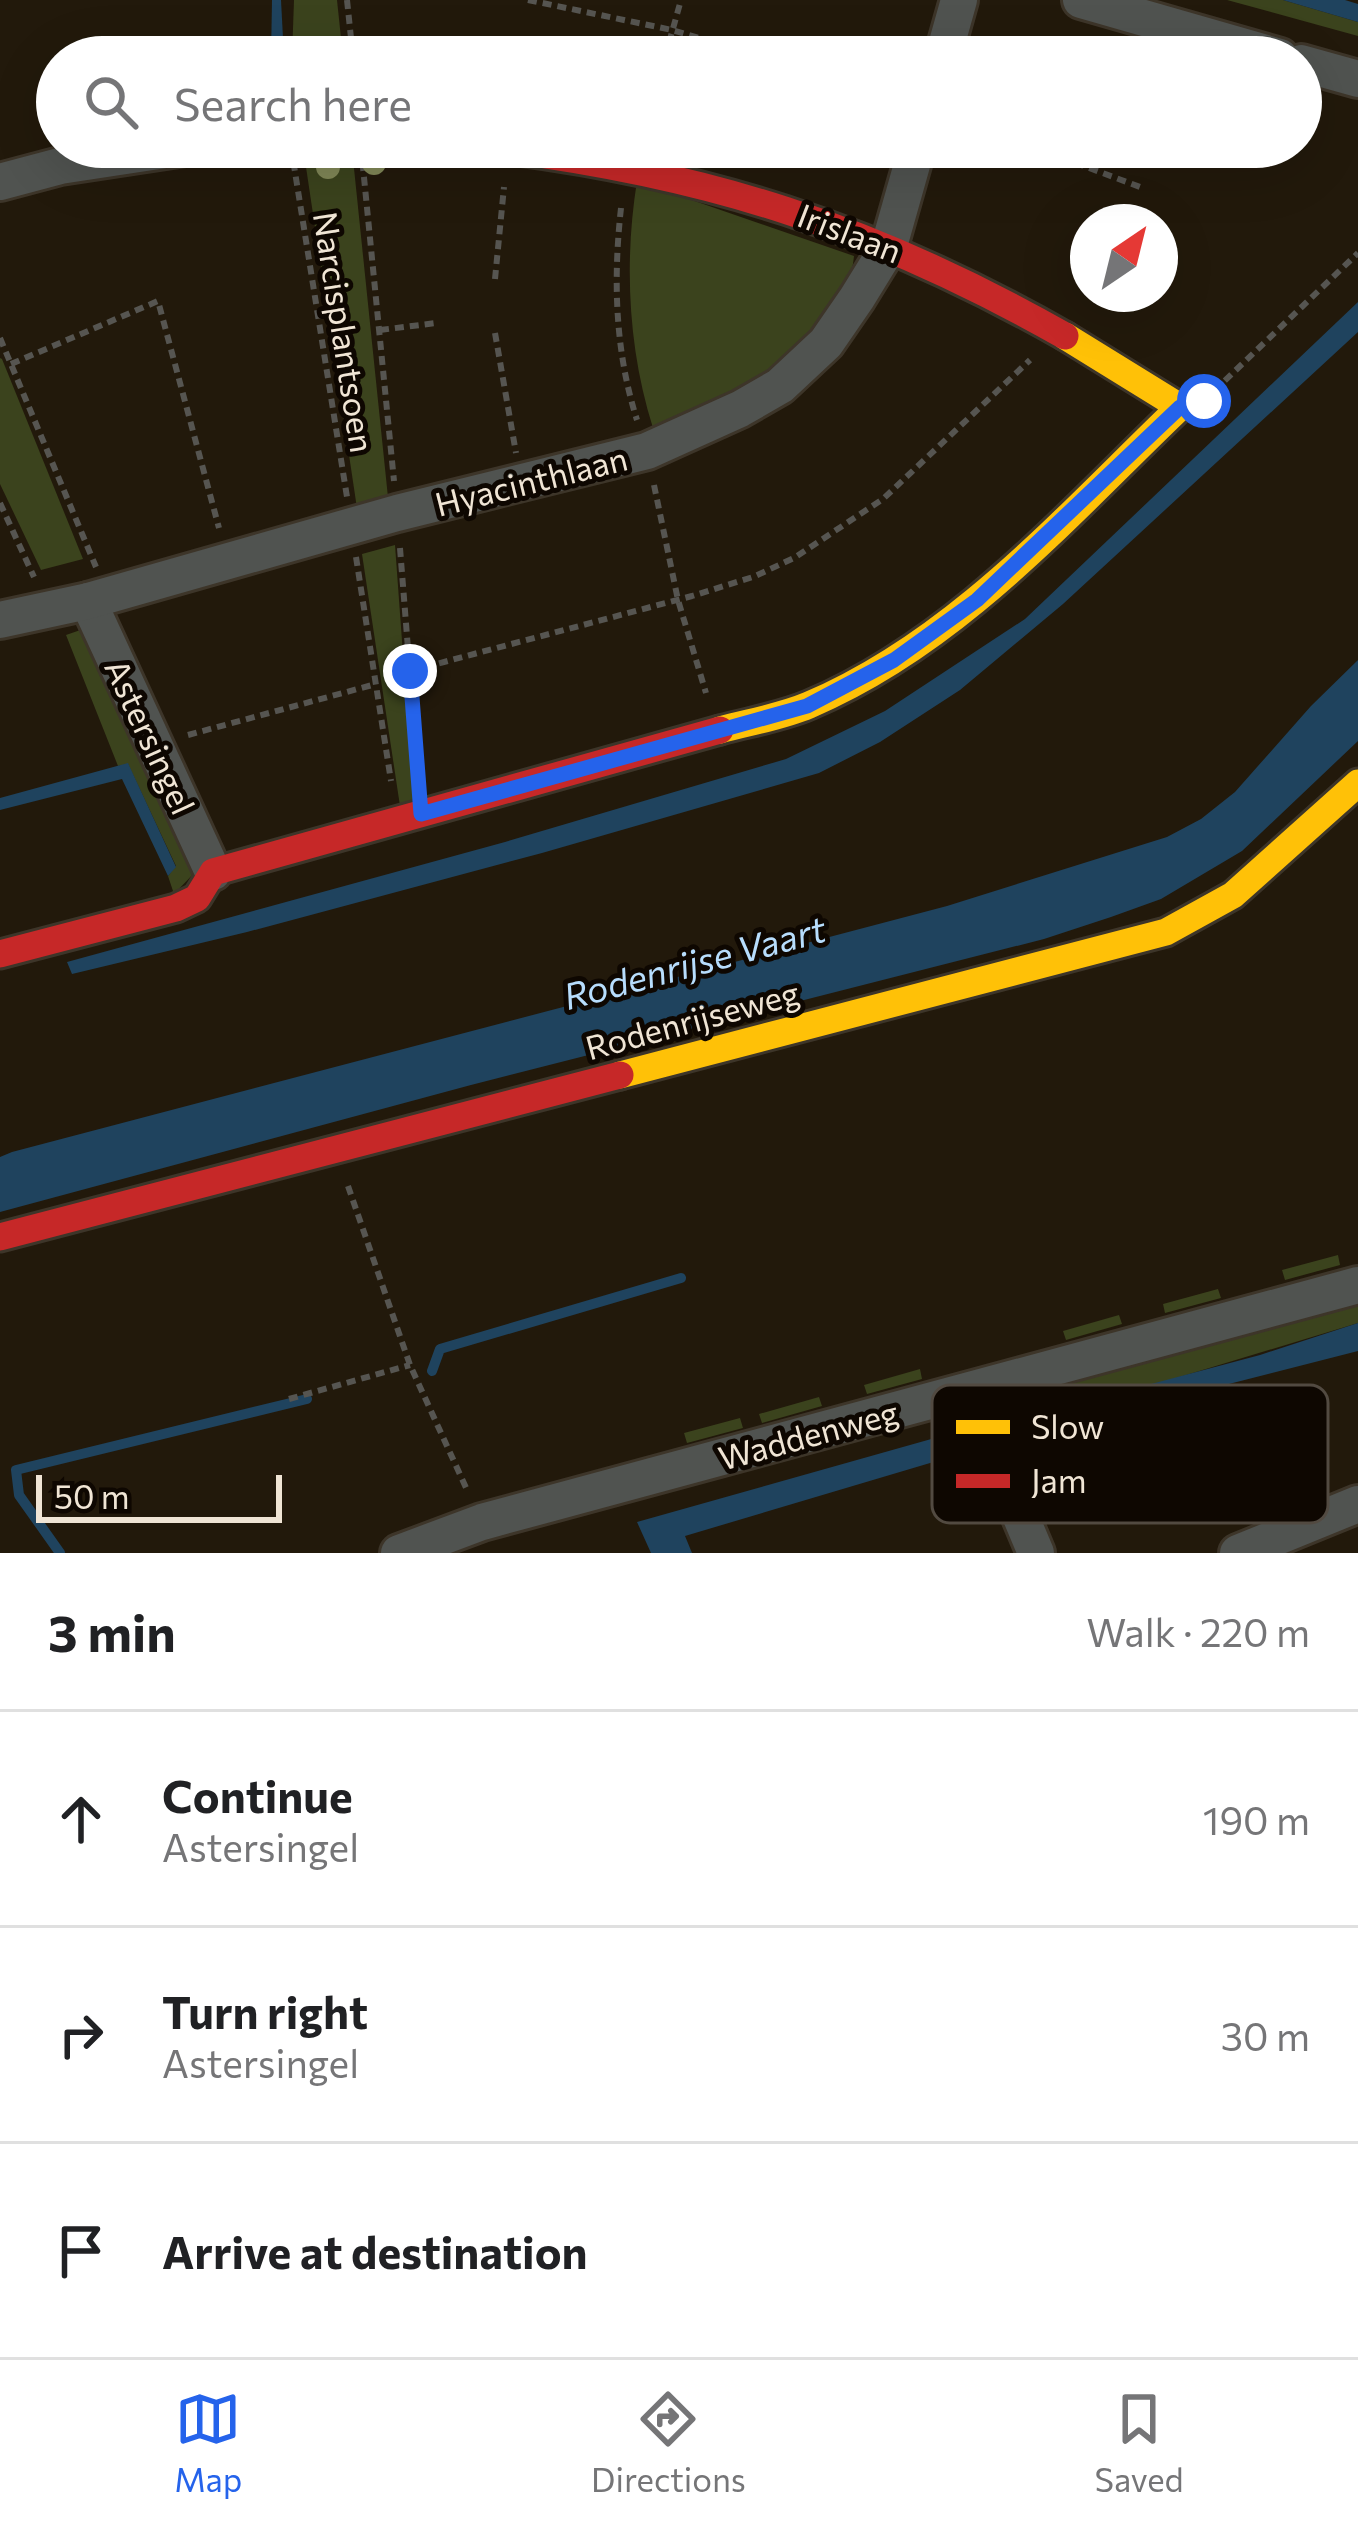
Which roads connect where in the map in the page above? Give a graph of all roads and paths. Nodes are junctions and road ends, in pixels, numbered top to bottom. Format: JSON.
{"nodes":[{"id":1,"x":347,"y":0,"type":"edge"},
{"id":2,"x":528,"y":0,"type":"edge"},
{"id":3,"x":681,"y":0,"type":"edge"},
{"id":4,"x":959,"y":0,"type":"edge"},
{"id":5,"x":1081,"y":0,"type":"edge"},
{"id":6,"x":672,"y":30,"type":"junction"},
{"id":7,"x":350,"y":36,"type":"edge"},
{"id":8,"x":670,"y":36,"type":"edge"},
{"id":9,"x":692,"y":36,"type":"edge"},
{"id":10,"x":949,"y":36,"type":"edge"},
{"id":11,"x":1207,"y":36,"type":"edge"},
{"id":12,"x":1322,"y":69,"type":"edge"},
{"id":13,"x":1358,"y":80,"type":"edge"},
{"id":14,"x":52,"y":168,"type":"edge"},
{"id":15,"x":294,"y":168,"type":"edge"},
{"id":16,"x":364,"y":168,"type":"edge"},
{"id":17,"x":505,"y":168,"type":"edge"},
{"id":18,"x":641,"y":168,"type":"edge"},
{"id":19,"x":911,"y":168,"type":"edge"},
{"id":20,"x":1089,"y":168,"type":"edge"},
{"id":21,"x":0,"y":182,"type":"edge"},
{"id":22,"x":1139,"y":187,"type":"dead end"},
{"id":23,"x":889,"y":246,"type":"junction"},
{"id":24,"x":1358,"y":253,"type":"edge"},
{"id":25,"x":495,"y":279,"type":"dead end"},
{"id":26,"x":436,"y":323,"type":"dead end"},
{"id":27,"x":380,"y":330,"type":"junction"},
{"id":28,"x":1059,"y":331,"type":"junction"},
{"id":29,"x":495,"y":333,"type":"dead end"},
{"id":30,"x":0,"y":338,"type":"edge"},
{"id":31,"x":10,"y":364,"type":"junction"},
{"id":32,"x":1180,"y":407,"type":"junction"},
{"id":33,"x":521,"y":482,"type":"junction"},
{"id":34,"x":0,"y":503,"type":"edge"},
{"id":35,"x":398,"y":513,"type":"junction"},
{"id":36,"x":351,"y":526,"type":"junction"},
{"id":37,"x":227,"y":561,"type":"junction"},
{"id":38,"x":98,"y":598,"type":"junction"},
{"id":39,"x":48,"y":607,"type":"junction"},
{"id":40,"x":0,"y":620,"type":"edge"},
{"id":41,"x":410,"y":671,"type":"junction"},
{"id":42,"x":376,"y":683,"type":"junction"},
{"id":43,"x":155,"y":745,"type":"junction"},
{"id":44,"x":1358,"y":783,"type":"edge"},
{"id":45,"x":409,"y":817,"type":"junction"},
{"id":46,"x":213,"y":872,"type":"junction"},
{"id":47,"x":0,"y":954,"type":"edge"},
{"id":48,"x":335,"y":1148,"type":"junction"},
{"id":49,"x":0,"y":1237,"type":"edge"},
{"id":50,"x":1358,"y":1285,"type":"edge"},
{"id":51,"x":410,"y":1365,"type":"junction"},
{"id":52,"x":990,"y":1385,"type":"edge"},
{"id":53,"x":289,"y":1399,"type":"dead end"},
{"id":54,"x":932,"y":1401,"type":"edge"},
{"id":55,"x":1358,"y":1504,"type":"edge"},
{"id":56,"x":1328,"y":1516,"type":"edge"},
{"id":57,"x":482,"y":1522,"type":"junction"},
{"id":58,"x":1023,"y":1523,"type":"edge"},
{"id":59,"x":1311,"y":1523,"type":"edge"},
{"id":60,"x":423,"y":1549,"type":"edge"},
{"id":61,"x":1036,"y":1553,"type":"edge"},
{"id":62,"x":1238,"y":1553,"type":"edge"}],
"edges":[{"from":1,"to":7,"type":"path"},
{"from":2,"to":6,"type":"path"},
{"from":3,"to":6,"type":"path"},
{"from":4,"to":10,"type":"street"},
{"from":5,"to":11,"type":"street"},
{"from":6,"to":8,"type":"path"},
{"from":6,"to":9,"type":"path"},
{"from":12,"to":13,"type":"street"},
{"from":14,"to":21,"type":"street"},
{"from":15,"to":36,"type":"path","name":"Narcisplantsoen"},
{"from":16,"to":27,"type":"path","name":"Narcisplantsoen"},
{"from":17,"to":25,"type":"path"},
{"from":18,"to":23,"type":"street","name":"Irislaan"},
{"from":19,"to":23,"type":"street","name":"Hyacinthlaan"},
{"from":20,"to":22,"type":"path"},
{"from":23,"to":28,"type":"street","name":"Irislaan"},
{"from":23,"to":33,"type":"street","name":"Hyacinthlaan"},
{"from":24,"to":32,"type":"path"},
{"from":26,"to":27,"type":"path"},
{"from":27,"to":35,"type":"path","name":"Narcisplantsoen"},
{"from":28,"to":32,"type":"street","name":"Irislaan"},
{"from":28,"to":41,"type":"path"},
{"from":29,"to":33,"type":"path"},
{"from":30,"to":31,"type":"path"},
{"from":31,"to":37,"type":"path"},
{"from":31,"to":38,"type":"path"},
{"from":32,"to":45,"type":"street"},
{"from":33,"to":35,"type":"street","name":"Hyacinthlaan"},
{"from":34,"to":39,"type":"path"},
{"from":35,"to":36,"type":"street","name":"Hyacinthlaan"},
{"from":35,"to":41,"type":"path"},
{"from":36,"to":37,"type":"street","name":"Hyacinthlaan"},
{"from":36,"to":42,"type":"path"},
{"from":37,"to":38,"type":"street","name":"Hyacinthlaan"},
{"from":38,"to":39,"type":"street","name":"Hyacinthlaan"},
{"from":38,"to":43,"type":"street","name":"Astersingel"},
{"from":39,"to":40,"type":"street","name":"Hyacinthlaan"},
{"from":41,"to":45,"type":"path"},
{"from":42,"to":43,"type":"path"},
{"from":42,"to":45,"type":"path"},
{"from":43,"to":46,"type":"street","name":"Astersingel"},
{"from":44,"to":48,"type":"street","name":"Rodenrijseweg"},
{"from":45,"to":46,"type":"street"},
{"from":46,"to":47,"type":"street"},
{"from":48,"to":49,"type":"street","name":"Rodenrijseweg"},
{"from":48,"to":51,"type":"path"},
{"from":50,"to":52,"type":"street","name":"Waddenweg"},
{"from":51,"to":53,"type":"path"},
{"from":51,"to":57,"type":"path"},
{"from":54,"to":57,"type":"street","name":"Waddenweg"},
{"from":55,"to":56,"type":"street"},
{"from":57,"to":60,"type":"street","name":"Waddenweg"},
{"from":58,"to":61,"type":"street"},
{"from":59,"to":62,"type":"street"}]}
